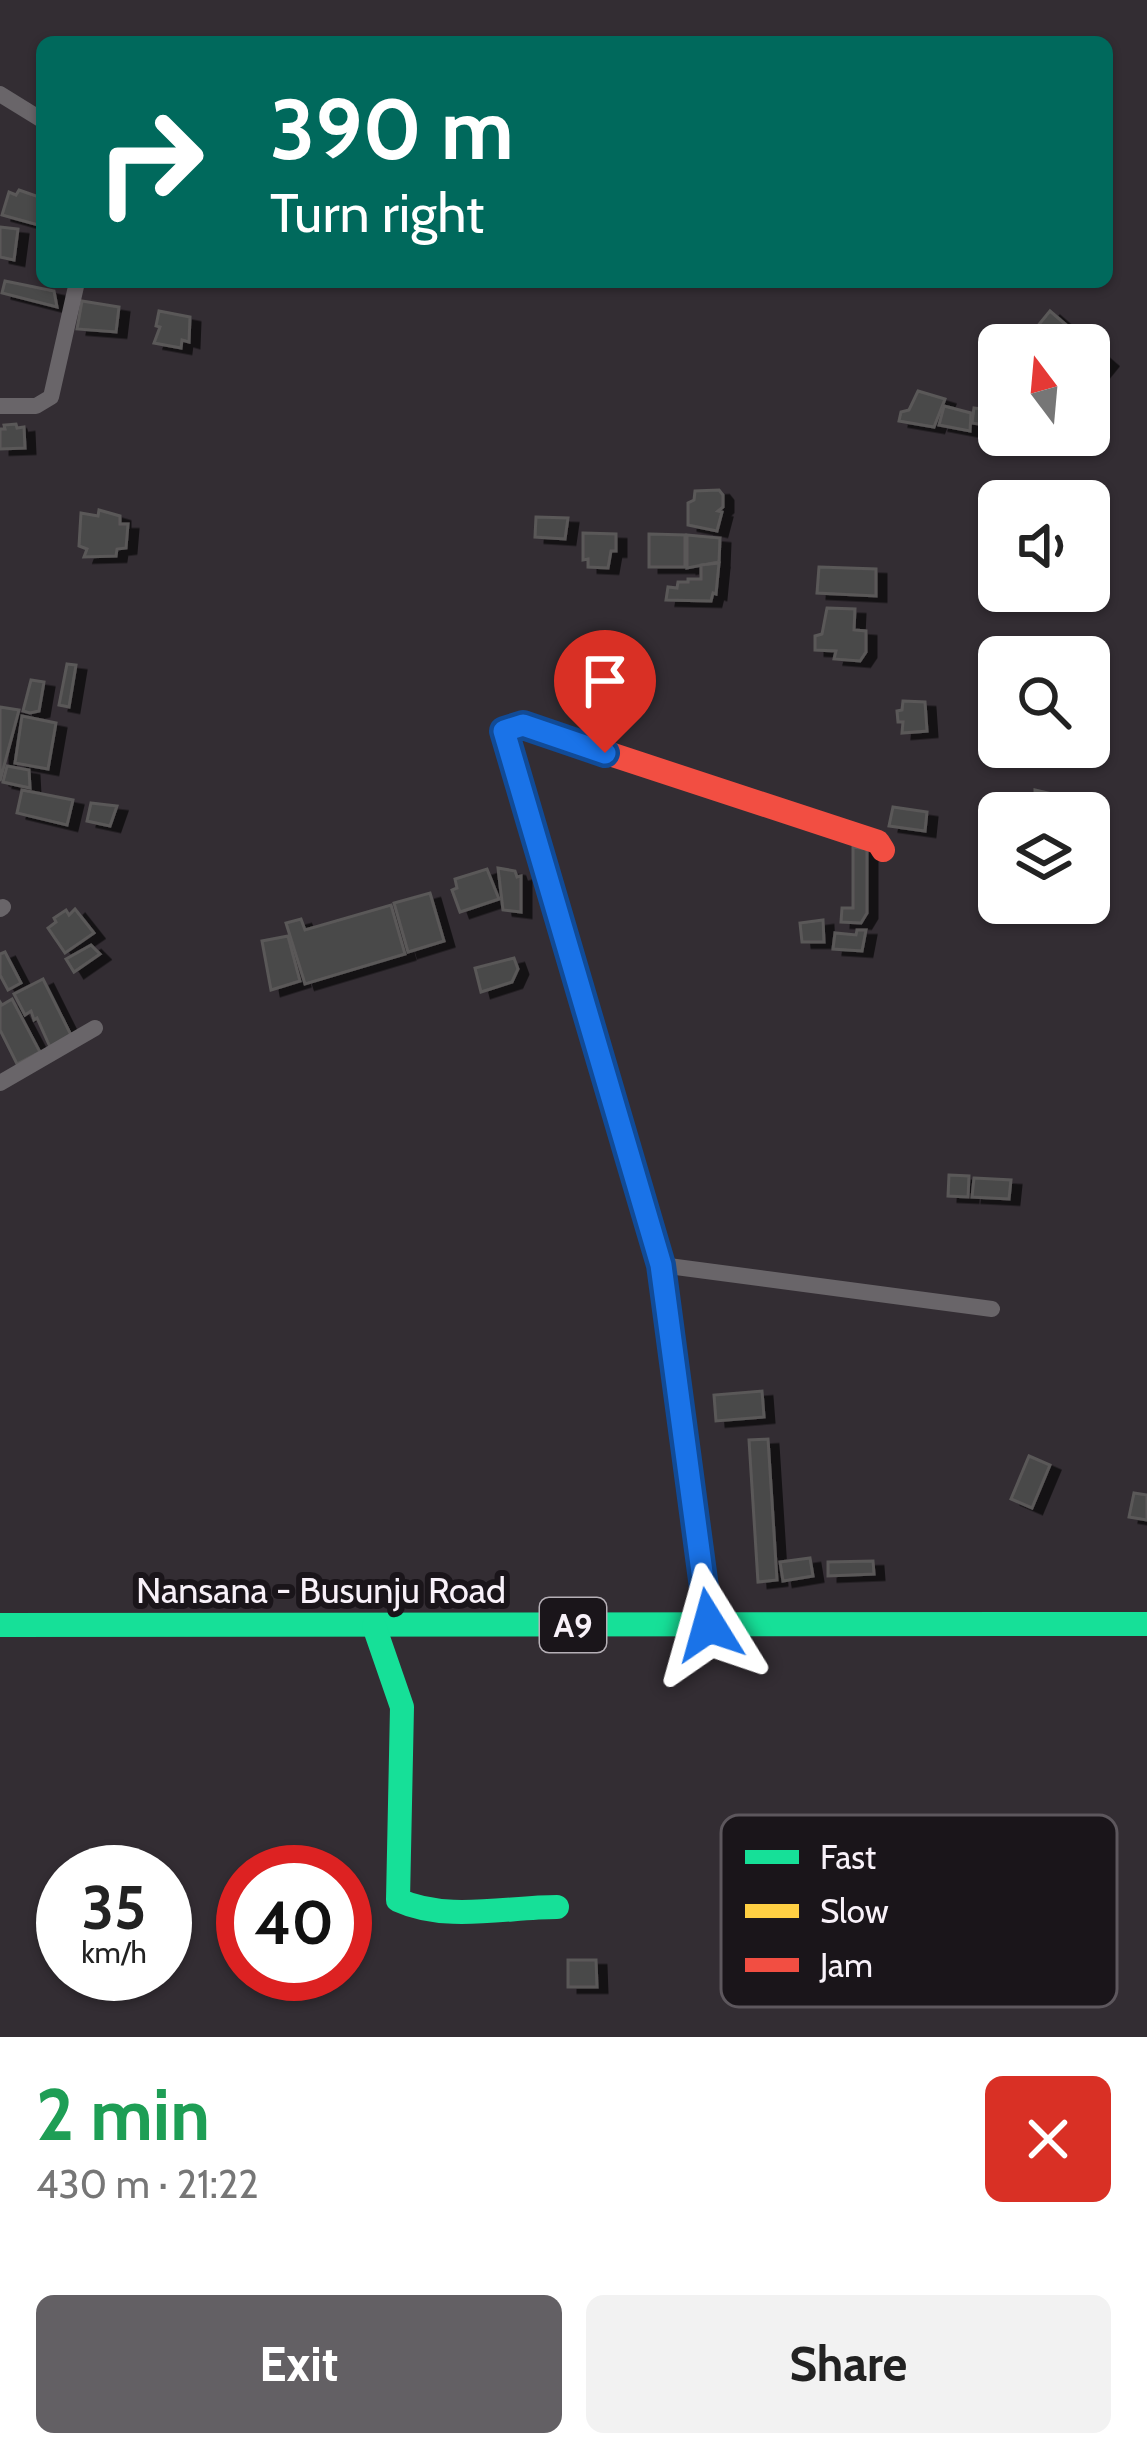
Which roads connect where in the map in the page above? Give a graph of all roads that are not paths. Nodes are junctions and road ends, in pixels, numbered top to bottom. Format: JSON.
{"nodes":[{"id":1,"x":0,"y":94,"type":"edge"},
{"id":2,"x":36,"y":116,"type":"edge"},
{"id":3,"x":76,"y":288,"type":"edge"},
{"id":4,"x":0,"y":406,"type":"edge"},
{"id":5,"x":883,"y":850,"type":"dead end"},
{"id":6,"x":94,"y":1028,"type":"dead end"},
{"id":7,"x":0,"y":1083,"type":"edge"},
{"id":8,"x":661,"y":1265,"type":"junction"},
{"id":9,"x":992,"y":1309,"type":"dead end"},
{"id":10,"x":1147,"y":1624,"type":"edge"},
{"id":11,"x":0,"y":1625,"type":"edge"},
{"id":12,"x":709,"y":1625,"type":"junction"},
{"id":13,"x":374,"y":1626,"type":"junction"},
{"id":14,"x":556,"y":1907,"type":"dead end"}],
"edges":[{"from":1,"to":2,"type":"street"},
{"from":3,"to":4,"type":"street"},
{"from":5,"to":8,"type":"street"},
{"from":6,"to":7,"type":"street"},
{"from":8,"to":9,"type":"street"},
{"from":8,"to":12,"type":"street"},
{"from":10,"to":12,"type":"street","name":"Nansana - Busunju Road","number":"A9"},
{"from":11,"to":13,"type":"street","name":"Nansana - Busunju Road","number":"A9"},
{"from":12,"to":13,"type":"street","name":"Nansana - Busunju Road","number":"A9"},
{"from":13,"to":14,"type":"street"}]}
